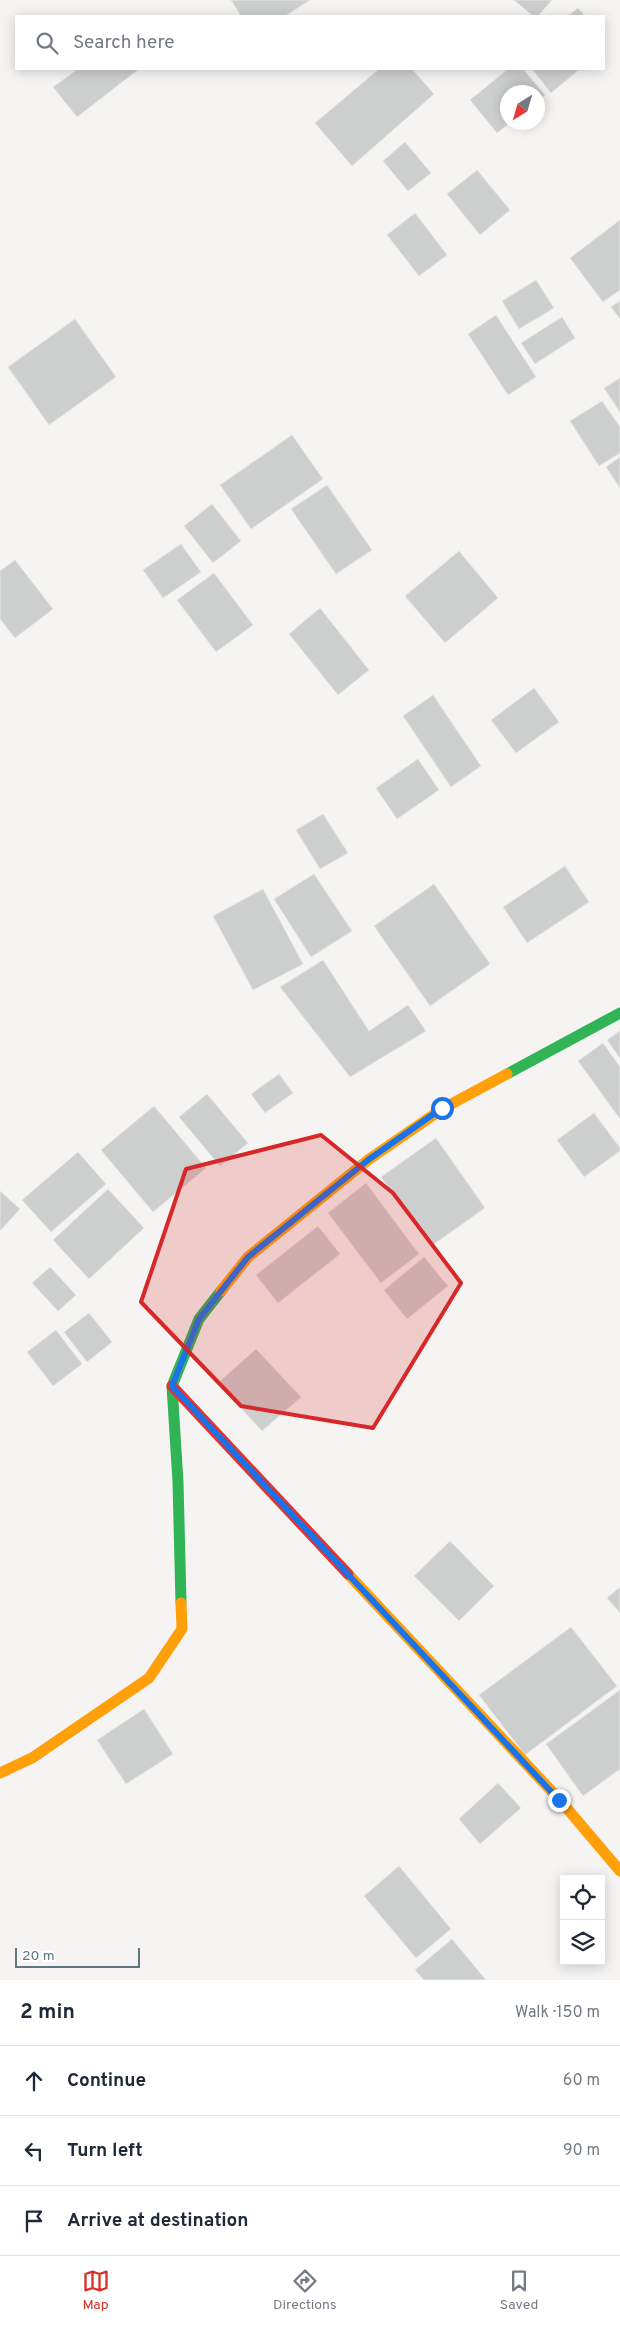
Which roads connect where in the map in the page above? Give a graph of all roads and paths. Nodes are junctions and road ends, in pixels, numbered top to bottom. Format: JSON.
{"nodes":[{"id":1,"x":620,"y":1013,"type":"edge"},
{"id":2,"x":172,"y":1386,"type":"junction"},
{"id":3,"x":0,"y":1773,"type":"edge"},
{"id":4,"x":620,"y":1871,"type":"edge"}],
"edges":[{"from":1,"to":2,"type":"street"},
{"from":2,"to":3,"type":"street"},
{"from":2,"to":4,"type":"street"}]}
